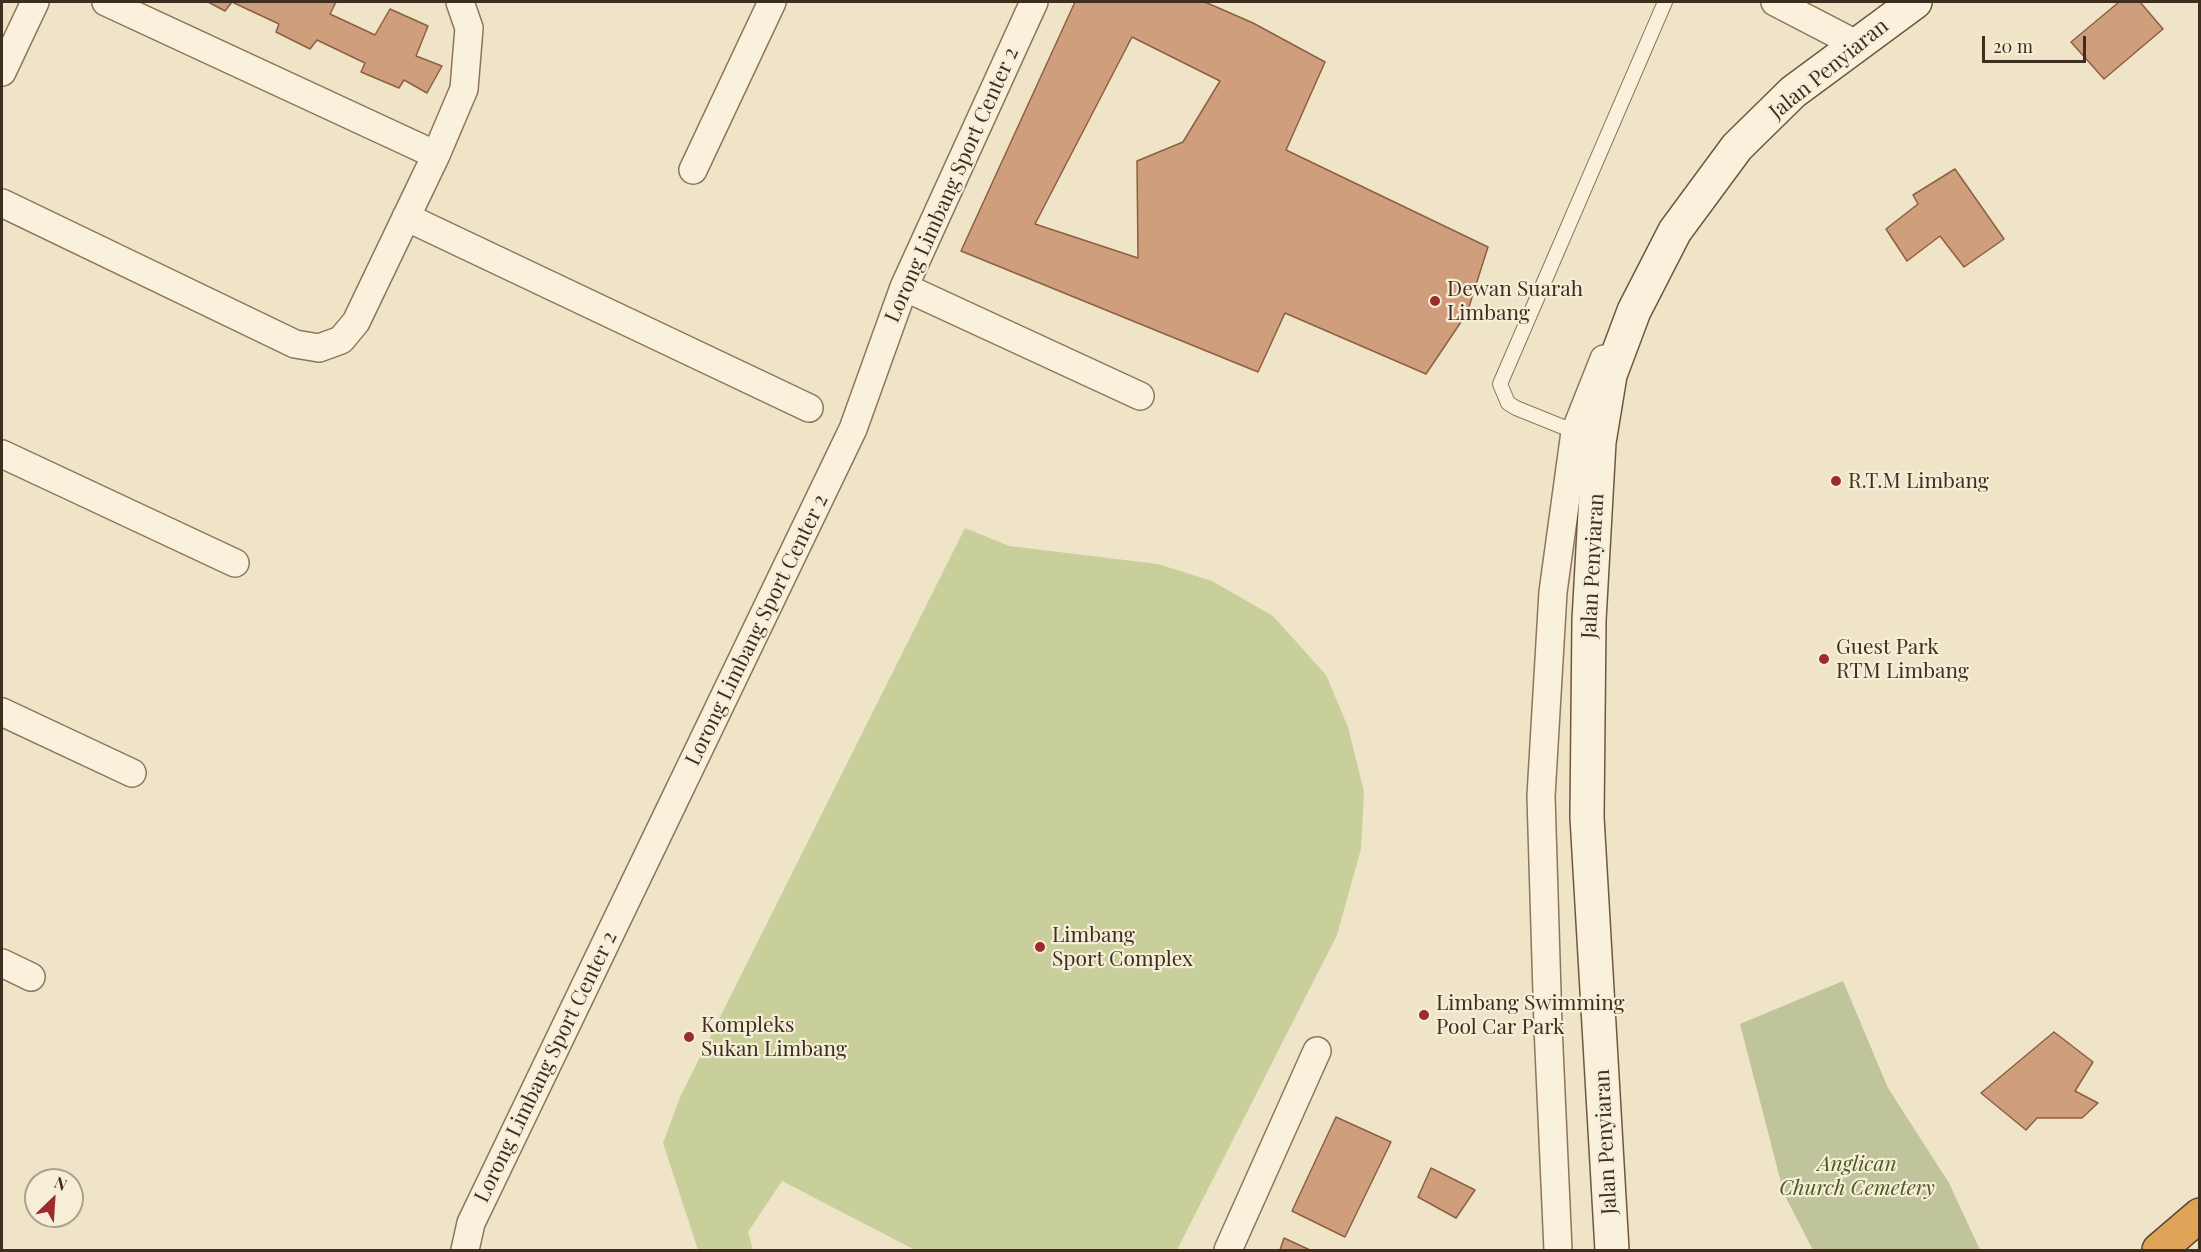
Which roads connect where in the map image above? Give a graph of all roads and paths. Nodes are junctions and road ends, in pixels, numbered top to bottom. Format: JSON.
{"nodes":[{"id":1,"x":35,"y":2,"type":"edge"},
{"id":2,"x":106,"y":2,"type":"edge"},
{"id":3,"x":460,"y":2,"type":"edge"},
{"id":4,"x":772,"y":2,"type":"edge"},
{"id":5,"x":1034,"y":2,"type":"edge"},
{"id":6,"x":1665,"y":2,"type":"edge"},
{"id":7,"x":1775,"y":2,"type":"edge"},
{"id":8,"x":1893,"y":2,"type":"edge"},
{"id":9,"x":1915,"y":2,"type":"edge"},
{"id":10,"x":1850,"y":40,"type":"junction"},
{"id":11,"x":2,"y":72,"type":"edge"},
{"id":12,"x":436,"y":155,"type":"junction"},
{"id":13,"x":693,"y":170,"type":"dead end"},
{"id":14,"x":2,"y":203,"type":"edge"},
{"id":15,"x":405,"y":217,"type":"junction"},
{"id":16,"x":904,"y":287,"type":"junction"},
{"id":17,"x":1140,"y":396,"type":"dead end"},
{"id":18,"x":809,"y":408,"type":"dead end"},
{"id":19,"x":1587,"y":437,"type":"junction"},
{"id":20,"x":2,"y":454,"type":"edge"},
{"id":21,"x":236,"y":563,"type":"dead end"},
{"id":22,"x":2,"y":712,"type":"edge"},
{"id":23,"x":132,"y":773,"type":"dead end"},
{"id":24,"x":2,"y":963,"type":"edge"},
{"id":25,"x":32,"y":977,"type":"dead end"},
{"id":26,"x":1317,"y":1051,"type":"dead end"},
{"id":27,"x":2199,"y":1215,"type":"edge"},
{"id":28,"x":465,"y":1251,"type":"edge"},
{"id":29,"x":1228,"y":1251,"type":"edge"},
{"id":30,"x":1558,"y":1251,"type":"edge"},
{"id":31,"x":1612,"y":1251,"type":"edge"},
{"id":32,"x":2159,"y":1251,"type":"edge"}],
"edges":[{"from":1,"to":11,"type":"street"},
{"from":2,"to":12,"type":"street"},
{"from":3,"to":12,"type":"street"},
{"from":4,"to":13,"type":"street"},
{"from":5,"to":16,"type":"street","name":"Lorong Limbang Sport Center 2"},
{"from":6,"to":19,"type":"lane"},
{"from":7,"to":10,"type":"street"},
{"from":8,"to":10,"type":"street","name":"Jalan Penyiaran"},
{"from":9,"to":10,"type":"main road","name":"Jalan Penyiaran"},
{"from":10,"to":19,"type":"main road","name":"Jalan Penyiaran"},
{"from":12,"to":15,"type":"street"},
{"from":14,"to":15,"type":"street"},
{"from":15,"to":18,"type":"street"},
{"from":16,"to":17,"type":"street"},
{"from":16,"to":28,"type":"street","name":"Lorong Limbang Sport Center 2"},
{"from":19,"to":30,"type":"street","name":"Jalan Penyiaran"},
{"from":19,"to":31,"type":"main road","name":"Jalan Penyiaran"},
{"from":20,"to":21,"type":"street"},
{"from":22,"to":23,"type":"street"},
{"from":24,"to":25,"type":"street"},
{"from":26,"to":29,"type":"street"},
{"from":27,"to":32,"type":"highway"}]}
